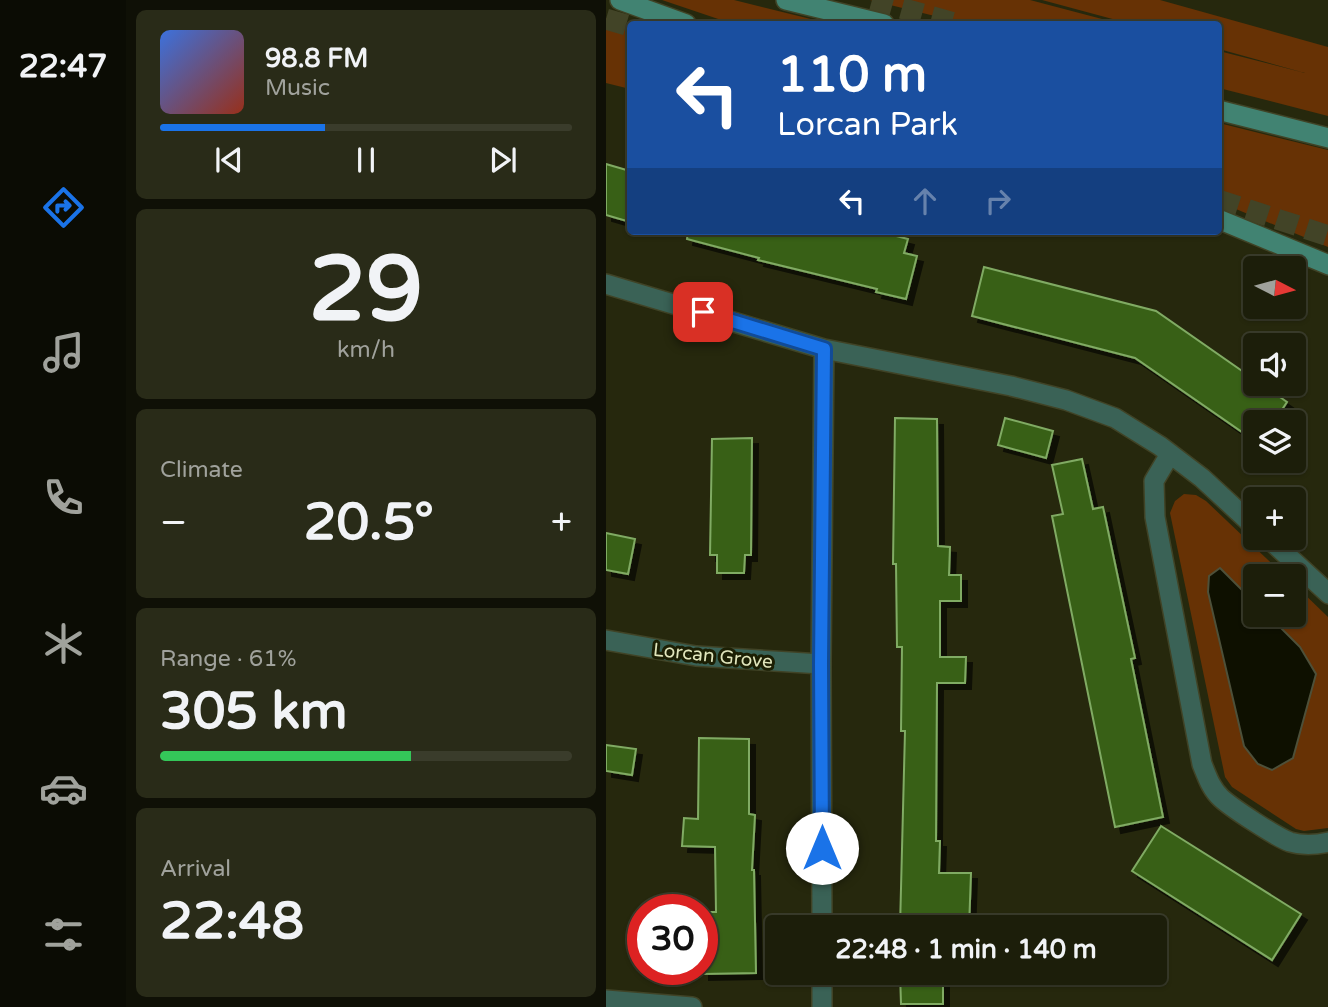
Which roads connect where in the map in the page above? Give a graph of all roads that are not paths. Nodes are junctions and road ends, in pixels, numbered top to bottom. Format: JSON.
{"nodes":[{"id":1,"x":620,"y":0,"type":"edge"},
{"id":2,"x":786,"y":0,"type":"edge"},
{"id":3,"x":678,"y":21,"type":"edge"},
{"id":4,"x":872,"y":21,"type":"edge"},
{"id":5,"x":1222,"y":111,"type":"edge"},
{"id":6,"x":1329,"y":138,"type":"edge"},
{"id":7,"x":1222,"y":221,"type":"edge"},
{"id":8,"x":1329,"y":265,"type":"edge"},
{"id":9,"x":606,"y":284,"type":"edge"},
{"id":10,"x":824,"y":349,"type":"junction"},
{"id":11,"x":1170,"y":454,"type":"junction"},
{"id":12,"x":1243,"y":516,"type":"edge"},
{"id":13,"x":1283,"y":550,"type":"edge"},
{"id":14,"x":1326,"y":586,"type":"edge"},
{"id":15,"x":606,"y":640,"type":"edge"},
{"id":16,"x":821,"y":664,"type":"junction"},
{"id":17,"x":1329,"y":842,"type":"edge"},
{"id":18,"x":822,"y":915,"type":"edge"},
{"id":19,"x":822,"y":985,"type":"edge"},
{"id":20,"x":606,"y":1000,"type":"edge"},
{"id":21,"x":692,"y":1007,"type":"edge"},
{"id":22,"x":822,"y":1007,"type":"edge"}],
"edges":[{"from":1,"to":3,"type":"main road"},
{"from":2,"to":4,"type":"main road"},
{"from":5,"to":6,"type":"main road"},
{"from":7,"to":8,"type":"main road"},
{"from":9,"to":10,"type":"street"},
{"from":10,"to":11,"type":"street"},
{"from":10,"to":16,"type":"street"},
{"from":11,"to":12,"type":"street"},
{"from":11,"to":17,"type":"street"},
{"from":13,"to":14,"type":"street"},
{"from":15,"to":16,"type":"street","name":"Lorcan Grove"},
{"from":16,"to":18,"type":"street"},
{"from":19,"to":22,"type":"street"},
{"from":20,"to":21,"type":"street"}]}
